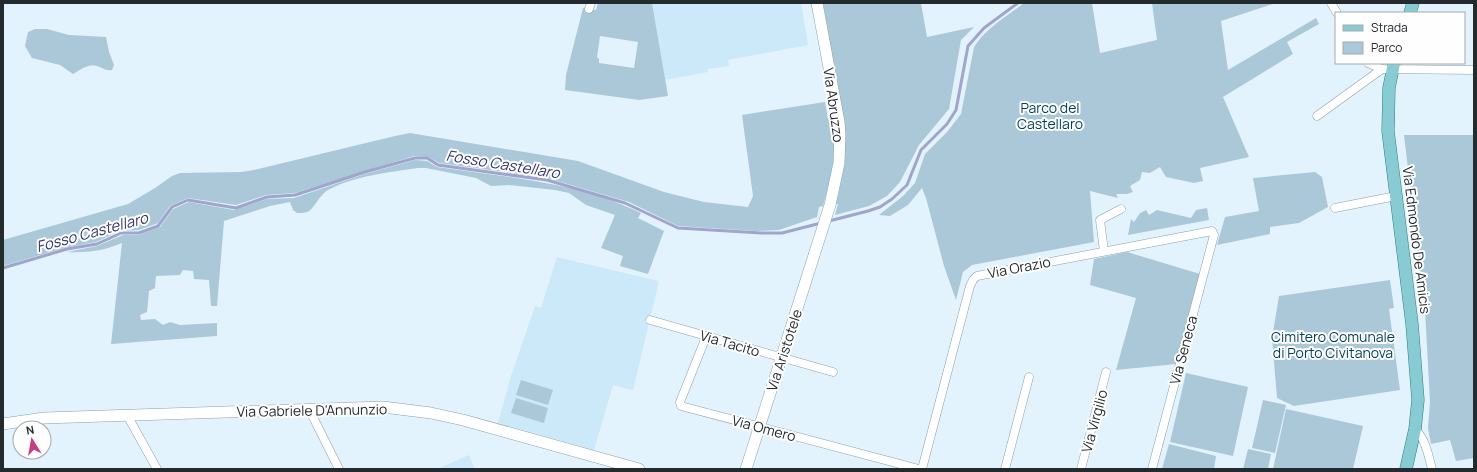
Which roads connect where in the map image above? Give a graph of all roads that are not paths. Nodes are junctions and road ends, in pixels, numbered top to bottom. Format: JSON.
{"nodes":[{"id":1,"x":817,"y":3,"type":"edge"},
{"id":2,"x":1331,"y":3,"type":"edge"},
{"id":3,"x":1336,"y":12,"type":"edge"},
{"id":4,"x":1374,"y":64,"type":"edge"},
{"id":5,"x":1390,"y":67,"type":"edge"},
{"id":6,"x":1474,"y":70,"type":"edge"},
{"id":7,"x":1316,"y":116,"type":"dead end"},
{"id":8,"x":1396,"y":196,"type":"junction"},
{"id":9,"x":1335,"y":208,"type":"dead end"},
{"id":10,"x":1121,"y":209,"type":"dead end"},
{"id":11,"x":822,"y":231,"type":"joint"},
{"id":12,"x":1213,"y":231,"type":"joint"},
{"id":13,"x":1104,"y":250,"type":"junction"},
{"id":14,"x":650,"y":320,"type":"dead end"},
{"id":15,"x":706,"y":337,"type":"junction"},
{"id":16,"x":782,"y":357,"type":"junction"},
{"id":17,"x":833,"y":372,"type":"dead end"},
{"id":18,"x":1106,"y":372,"type":"dead end"},
{"id":19,"x":1029,"y":377,"type":"dead end"},
{"id":20,"x":309,"y":409,"type":"junction"},
{"id":21,"x":128,"y":415,"type":"junction"},
{"id":22,"x":3,"y":424,"type":"edge"},
{"id":23,"x":760,"y":427,"type":"junction"},
{"id":24,"x":1415,"y":429,"type":"junction"},
{"id":25,"x":157,"y":469,"type":"edge"},
{"id":26,"x":339,"y":469,"type":"edge"},
{"id":27,"x":638,"y":469,"type":"edge"},
{"id":28,"x":746,"y":469,"type":"edge"},
{"id":29,"x":920,"y":469,"type":"edge"},
{"id":30,"x":1005,"y":469,"type":"edge"},
{"id":31,"x":1081,"y":469,"type":"edge"},
{"id":32,"x":1152,"y":469,"type":"edge"},
{"id":33,"x":1406,"y":469,"type":"edge"},
{"id":34,"x":1432,"y":469,"type":"edge"}],
"edges":[{"from":1,"to":11,"type":"main road","name":"Via Abruzzo"},
{"from":2,"to":3,"type":"street"},
{"from":4,"to":5,"type":"street"},
{"from":5,"to":6,"type":"street"},
{"from":5,"to":7,"type":"street"},
{"from":5,"to":8,"type":"main road","name":"Via Edmondo De Amicis"},
{"from":8,"to":9,"type":"street"},
{"from":8,"to":24,"type":"main road","name":"Via Edmondo De Amicis"},
{"from":10,"to":13,"type":"street"},
{"from":11,"to":16,"type":"main road","name":"Via Aristotele"},
{"from":12,"to":13,"type":"street","name":"Via Orazio"},
{"from":12,"to":32,"type":"street","name":"Via Seneca"},
{"from":13,"to":29,"type":"street","name":"Via Orazio"},
{"from":14,"to":15,"type":"street","name":"Via Tacito"},
{"from":15,"to":16,"type":"street","name":"Via Tacito"},
{"from":15,"to":23,"type":"street","name":"Via Omero"},
{"from":16,"to":17,"type":"street","name":"Via Tacito"},
{"from":16,"to":23,"type":"main road","name":"Via Aristotele"},
{"from":18,"to":31,"type":"street","name":"Via Virgilio"},
{"from":19,"to":30,"type":"street"},
{"from":20,"to":21,"type":"main road","name":"Via Gabriele D'Annunzio"},
{"from":20,"to":26,"type":"street"},
{"from":20,"to":27,"type":"main road","name":"Via Gabriele D'Annunzio"},
{"from":21,"to":22,"type":"main road","name":"Via Gabriele D'Annunzio"},
{"from":21,"to":25,"type":"street"},
{"from":23,"to":28,"type":"main road","name":"Via Aristotele"},
{"from":23,"to":29,"type":"street","name":"Via Omero"},
{"from":24,"to":33,"type":"main road","name":"Via Edmondo De Amicis"},
{"from":24,"to":34,"type":"street"}]}
